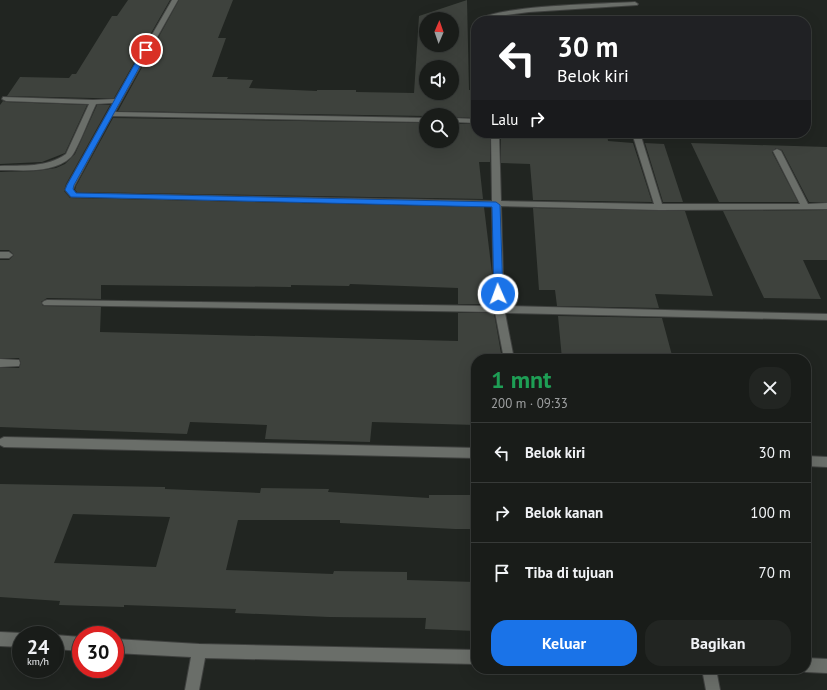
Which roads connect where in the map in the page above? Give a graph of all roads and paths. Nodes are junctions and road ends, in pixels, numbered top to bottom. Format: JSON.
{"nodes":[{"id":1,"x":175,"y":0,"type":"edge"},
{"id":2,"x":636,"y":4,"type":"dead end"},
{"id":3,"x":489,"y":16,"type":"edge"},
{"id":4,"x":6,"y":99,"type":"dead end"},
{"id":5,"x":116,"y":101,"type":"junction"},
{"id":6,"x":94,"y":102,"type":"junction"},
{"id":7,"x":110,"y":114,"type":"junction"},
{"id":8,"x":419,"y":120,"type":"edge"},
{"id":9,"x":459,"y":120,"type":"edge"},
{"id":10,"x":471,"y":121,"type":"edge"},
{"id":11,"x":495,"y":138,"type":"edge"},
{"id":12,"x":638,"y":138,"type":"edge"},
{"id":13,"x":777,"y":151,"type":"dead end"},
{"id":14,"x":0,"y":168,"type":"edge"},
{"id":15,"x":496,"y":205,"type":"junction"},
{"id":16,"x":805,"y":206,"type":"junction"},
{"id":17,"x":827,"y":206,"type":"edge"},
{"id":18,"x":659,"y":207,"type":"junction"},
{"id":19,"x":47,"y":303,"type":"dead end"},
{"id":20,"x":499,"y":309,"type":"junction"},
{"id":21,"x":827,"y":317,"type":"edge"},
{"id":22,"x":508,"y":354,"type":"edge"},
{"id":23,"x":0,"y":363,"type":"edge"},
{"id":24,"x":15,"y":363,"type":"dead end"},
{"id":25,"x":4,"y":442,"type":"dead end"},
{"id":26,"x":471,"y":453,"type":"edge"},
{"id":27,"x":811,"y":461,"type":"edge"},
{"id":28,"x":827,"y":462,"type":"edge"},
{"id":29,"x":0,"y":639,"type":"edge"},
{"id":30,"x":12,"y":640,"type":"edge"},
{"id":31,"x":124,"y":647,"type":"edge"},
{"id":32,"x":199,"y":651,"type":"junction"},
{"id":33,"x":471,"y":657,"type":"edge"},
{"id":34,"x":811,"y":665,"type":"edge"},
{"id":35,"x":827,"y":666,"type":"edge"},
{"id":36,"x":709,"y":674,"type":"edge"},
{"id":37,"x":192,"y":690,"type":"edge"},
{"id":38,"x":713,"y":690,"type":"edge"}],
"edges":[{"from":1,"to":5,"type":"street"},
{"from":2,"to":3,"type":"street"},
{"from":4,"to":6,"type":"street"},
{"from":5,"to":6,"type":"street"},
{"from":5,"to":7,"type":"street"},
{"from":6,"to":14,"type":"street"},
{"from":7,"to":8,"type":"street"},
{"from":7,"to":15,"type":"street"},
{"from":9,"to":10,"type":"street"},
{"from":11,"to":15,"type":"street"},
{"from":12,"to":18,"type":"street"},
{"from":13,"to":16,"type":"street"},
{"from":15,"to":18,"type":"street"},
{"from":15,"to":20,"type":"street"},
{"from":16,"to":17,"type":"street"},
{"from":16,"to":18,"type":"street"},
{"from":19,"to":20,"type":"street"},
{"from":20,"to":21,"type":"street"},
{"from":20,"to":22,"type":"street"},
{"from":23,"to":24,"type":"street"},
{"from":25,"to":26,"type":"street"},
{"from":27,"to":28,"type":"street"},
{"from":29,"to":30,"type":"street"},
{"from":31,"to":32,"type":"street"},
{"from":32,"to":33,"type":"street"},
{"from":32,"to":37,"type":"street"},
{"from":34,"to":35,"type":"street"},
{"from":36,"to":38,"type":"street"}]}
